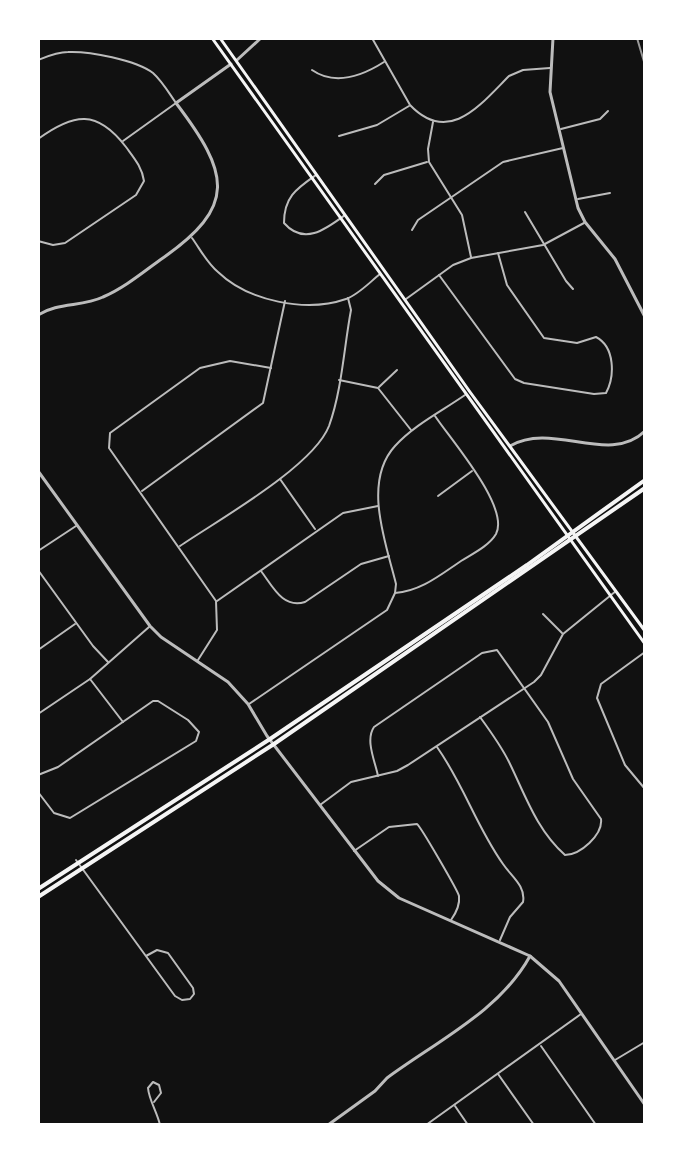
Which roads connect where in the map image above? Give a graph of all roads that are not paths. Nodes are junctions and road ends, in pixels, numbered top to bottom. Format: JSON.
{"nodes":[{"id":1,"x":212,"y":38,"type":"edge"},
{"id":2,"x":220,"y":38,"type":"edge"},
{"id":3,"x":261,"y":38,"type":"edge"},
{"id":4,"x":372,"y":38,"type":"edge"},
{"id":5,"x":553,"y":38,"type":"edge"},
{"id":6,"x":38,"y":60,"type":"edge"},
{"id":7,"x":237,"y":60,"type":"junction"},
{"id":8,"x":385,"y":62,"type":"junction"},
{"id":9,"x":231,"y":64,"type":"junction"},
{"id":10,"x":551,"y":68,"type":"junction"},
{"id":11,"x":312,"y":70,"type":"dead end"},
{"id":12,"x":176,"y":103,"type":"junction"},
{"id":13,"x":410,"y":105,"type":"junction"},
{"id":14,"x":608,"y":111,"type":"dead end"},
{"id":15,"x":434,"y":121,"type":"junction"},
{"id":16,"x":560,"y":129,"type":"junction"},
{"id":17,"x":339,"y":136,"type":"dead end"},
{"id":18,"x":38,"y":139,"type":"edge"},
{"id":19,"x":122,"y":142,"type":"junction"},
{"id":20,"x":564,"y":148,"type":"junction"},
{"id":21,"x":429,"y":162,"type":"junction"},
{"id":22,"x":317,"y":174,"type":"junction"},
{"id":23,"x":312,"y":178,"type":"junction"},
{"id":24,"x":375,"y":184,"type":"dead end"},
{"id":25,"x":610,"y":193,"type":"dead end"},
{"id":26,"x":451,"y":196,"type":"junction"},
{"id":27,"x":576,"y":200,"type":"junction"},
{"id":28,"x":525,"y":212,"type":"dead end"},
{"id":29,"x":346,"y":215,"type":"junction"},
{"id":30,"x":341,"y":218,"type":"junction"},
{"id":31,"x":585,"y":222,"type":"junction"},
{"id":32,"x":412,"y":230,"type":"dead end"},
{"id":33,"x":192,"y":238,"type":"junction"},
{"id":34,"x":38,"y":241,"type":"edge"},
{"id":35,"x":543,"y":245,"type":"junction"},
{"id":36,"x":498,"y":253,"type":"junction"},
{"id":37,"x":471,"y":258,"type":"junction"},
{"id":38,"x":381,"y":273,"type":"junction"},
{"id":39,"x":439,"y":275,"type":"junction"},
{"id":40,"x":573,"y":289,"type":"dead end"},
{"id":41,"x":348,"y":298,"type":"junction"},
{"id":42,"x":285,"y":301,"type":"junction"},
{"id":43,"x":404,"y":301,"type":"junction"},
{"id":44,"x":643,"y":307,"type":"edge"},
{"id":45,"x":38,"y":315,"type":"edge"},
{"id":46,"x":645,"y":317,"type":"edge"},
{"id":47,"x":271,"y":368,"type":"junction"},
{"id":48,"x":397,"y":370,"type":"dead end"},
{"id":49,"x":339,"y":380,"type":"junction"},
{"id":50,"x":378,"y":388,"type":"junction"},
{"id":51,"x":468,"y":393,"type":"junction"},
{"id":52,"x":434,"y":415,"type":"junction"},
{"id":53,"x":412,"y":431,"type":"junction"},
{"id":54,"x":645,"y":431,"type":"edge"},
{"id":55,"x":510,"y":446,"type":"junction"},
{"id":56,"x":473,"y":470,"type":"junction"},
{"id":57,"x":38,"y":471,"type":"edge"},
{"id":58,"x":279,"y":478,"type":"junction"},
{"id":59,"x":645,"y":480,"type":"edge"},
{"id":60,"x":645,"y":488,"type":"edge"},
{"id":61,"x":140,"y":492,"type":"junction"},
{"id":62,"x":438,"y":496,"type":"dead end"},
{"id":63,"x":379,"y":505,"type":"junction"},
{"id":64,"x":77,"y":525,"type":"junction"},
{"id":65,"x":316,"y":530,"type":"junction"},
{"id":66,"x":571,"y":537,"type":"junction"},
{"id":67,"x":179,"y":546,"type":"junction"},
{"id":68,"x":38,"y":551,"type":"edge"},
{"id":69,"x":389,"y":556,"type":"junction"},
{"id":70,"x":38,"y":570,"type":"edge"},
{"id":71,"x":261,"y":570,"type":"junction"},
{"id":72,"x":616,"y":591,"type":"junction"},
{"id":73,"x":395,"y":593,"type":"junction"},
{"id":74,"x":611,"y":596,"type":"junction"},
{"id":75,"x":216,"y":601,"type":"junction"},
{"id":76,"x":543,"y":614,"type":"dead end"},
{"id":77,"x":76,"y":623,"type":"junction"},
{"id":78,"x":150,"y":626,"type":"junction"},
{"id":79,"x":645,"y":631,"type":"edge"},
{"id":80,"x":563,"y":634,"type":"junction"},
{"id":81,"x":645,"y":644,"type":"edge"},
{"id":82,"x":38,"y":650,"type":"edge"},
{"id":83,"x":645,"y":652,"type":"edge"},
{"id":84,"x":198,"y":660,"type":"junction"},
{"id":85,"x":109,"y":663,"type":"junction"},
{"id":86,"x":90,"y":679,"type":"junction"},
{"id":87,"x":525,"y":688,"type":"junction"},
{"id":88,"x":248,"y":704,"type":"junction"},
{"id":89,"x":38,"y":714,"type":"edge"},
{"id":90,"x":480,"y":717,"type":"junction"},
{"id":91,"x":123,"y":723,"type":"junction"},
{"id":92,"x":270,"y":739,"type":"junction"},
{"id":93,"x":274,"y":744,"type":"junction"},
{"id":94,"x":437,"y":746,"type":"junction"},
{"id":95,"x":38,"y":775,"type":"edge"},
{"id":96,"x":378,"y":776,"type":"junction"},
{"id":97,"x":645,"y":789,"type":"edge"},
{"id":98,"x":38,"y":792,"type":"edge"},
{"id":99,"x":319,"y":806,"type":"junction"},
{"id":100,"x":354,"y":851,"type":"junction"},
{"id":101,"x":76,"y":862,"type":"junction"},
{"id":102,"x":81,"y":869,"type":"junction"},
{"id":103,"x":38,"y":888,"type":"edge"},
{"id":104,"x":38,"y":897,"type":"edge"},
{"id":105,"x":450,"y":920,"type":"junction"},
{"id":106,"x":499,"y":941,"type":"junction"},
{"id":107,"x":146,"y":956,"type":"junction"},
{"id":108,"x":530,"y":956,"type":"junction"},
{"id":109,"x":582,"y":1013,"type":"junction"},
{"id":110,"x":645,"y":1042,"type":"edge"},
{"id":111,"x":540,"y":1045,"type":"junction"},
{"id":112,"x":615,"y":1060,"type":"junction"},
{"id":113,"x":498,"y":1074,"type":"junction"},
{"id":114,"x":154,"y":1102,"type":"junction"},
{"id":115,"x":454,"y":1105,"type":"junction"},
{"id":116,"x":645,"y":1105,"type":"edge"},
{"id":117,"x":160,"y":1125,"type":"edge"},
{"id":118,"x":328,"y":1125,"type":"edge"},
{"id":119,"x":426,"y":1125,"type":"edge"},
{"id":120,"x":468,"y":1125,"type":"edge"},
{"id":121,"x":534,"y":1125,"type":"edge"},
{"id":122,"x":596,"y":1125,"type":"edge"}],
"edges":[{"from":1,"to":9,"type":"main road"},
{"from":2,"to":7,"type":"main road"},
{"from":3,"to":7,"type":"street"},
{"from":4,"to":8,"type":"street"},
{"from":5,"to":10,"type":"street"},
{"from":6,"to":12,"type":"street"},
{"from":7,"to":9,"type":"street"},
{"from":7,"to":22,"type":"main road"},
{"from":8,"to":11,"type":"street"},
{"from":8,"to":13,"type":"street"},
{"from":9,"to":12,"type":"street"},
{"from":9,"to":23,"type":"main road"},
{"from":10,"to":15,"type":"street"},
{"from":10,"to":16,"type":"street"},
{"from":12,"to":19,"type":"street"},
{"from":12,"to":33,"type":"street"},
{"from":13,"to":15,"type":"street"},
{"from":13,"to":17,"type":"street"},
{"from":14,"to":16,"type":"street"},
{"from":15,"to":21,"type":"street"},
{"from":16,"to":20,"type":"street"},
{"from":18,"to":19,"type":"street"},
{"from":19,"to":34,"type":"street"},
{"from":20,"to":26,"type":"street"},
{"from":20,"to":27,"type":"street"},
{"from":21,"to":24,"type":"street"},
{"from":21,"to":26,"type":"street"},
{"from":22,"to":23,"type":"street"},
{"from":22,"to":29,"type":"main road"},
{"from":23,"to":30,"type":"main road"},
{"from":23,"to":30,"type":"street"},
{"from":25,"to":27,"type":"street"},
{"from":26,"to":32,"type":"street"},
{"from":26,"to":37,"type":"street"},
{"from":27,"to":31,"type":"street"},
{"from":28,"to":35,"type":"street"},
{"from":29,"to":30,"type":"street"},
{"from":29,"to":43,"type":"main road"},
{"from":30,"to":38,"type":"main road"},
{"from":31,"to":35,"type":"street"},
{"from":31,"to":44,"type":"street"},
{"from":33,"to":42,"type":"street"},
{"from":33,"to":45,"type":"street"},
{"from":35,"to":36,"type":"street"},
{"from":35,"to":40,"type":"street"},
{"from":36,"to":37,"type":"street"},
{"from":36,"to":39,"type":"street"},
{"from":37,"to":39,"type":"street"},
{"from":38,"to":41,"type":"street"},
{"from":38,"to":43,"type":"main road"},
{"from":39,"to":43,"type":"street"},
{"from":41,"to":42,"type":"street"},
{"from":41,"to":49,"type":"street"},
{"from":42,"to":47,"type":"street"},
{"from":43,"to":51,"type":"main road"},
{"from":44,"to":46,"type":"street"},
{"from":47,"to":61,"type":"street"},
{"from":47,"to":61,"type":"street"},
{"from":48,"to":50,"type":"street"},
{"from":49,"to":50,"type":"street"},
{"from":49,"to":58,"type":"street"},
{"from":50,"to":53,"type":"street"},
{"from":51,"to":52,"type":"street"},
{"from":51,"to":55,"type":"main road"},
{"from":51,"to":66,"type":"main road"},
{"from":52,"to":53,"type":"street"},
{"from":52,"to":56,"type":"street"},
{"from":53,"to":63,"type":"street"},
{"from":54,"to":55,"type":"street"},
{"from":55,"to":66,"type":"main road"},
{"from":56,"to":62,"type":"street"},
{"from":56,"to":73,"type":"street"},
{"from":57,"to":64,"type":"street"},
{"from":58,"to":65,"type":"street"},
{"from":58,"to":67,"type":"street"},
{"from":59,"to":66,"type":"main road"},
{"from":60,"to":66,"type":"main road"},
{"from":61,"to":67,"type":"street"},
{"from":63,"to":65,"type":"street"},
{"from":63,"to":69,"type":"street"},
{"from":64,"to":68,"type":"street"},
{"from":64,"to":78,"type":"street"},
{"from":65,"to":71,"type":"street"},
{"from":66,"to":72,"type":"main road"},
{"from":66,"to":74,"type":"main road"},
{"from":66,"to":92,"type":"main road"},
{"from":66,"to":93,"type":"main road"},
{"from":67,"to":75,"type":"street"},
{"from":69,"to":71,"type":"street"},
{"from":69,"to":73,"type":"street"},
{"from":70,"to":77,"type":"street"},
{"from":71,"to":75,"type":"street"},
{"from":72,"to":74,"type":"street"},
{"from":72,"to":79,"type":"main road"},
{"from":73,"to":88,"type":"street"},
{"from":74,"to":80,"type":"street"},
{"from":74,"to":81,"type":"main road"},
{"from":75,"to":84,"type":"street"},
{"from":76,"to":80,"type":"street"},
{"from":77,"to":82,"type":"street"},
{"from":77,"to":85,"type":"street"},
{"from":78,"to":84,"type":"street"},
{"from":78,"to":85,"type":"street"},
{"from":80,"to":87,"type":"street"},
{"from":83,"to":97,"type":"street"},
{"from":84,"to":88,"type":"street"},
{"from":85,"to":86,"type":"street"},
{"from":86,"to":89,"type":"street"},
{"from":86,"to":91,"type":"street"},
{"from":87,"to":90,"type":"street"},
{"from":87,"to":90,"type":"street"},
{"from":87,"to":96,"type":"street"},
{"from":88,"to":92,"type":"street"},
{"from":90,"to":94,"type":"street"},
{"from":91,"to":95,"type":"street"},
{"from":91,"to":98,"type":"street"},
{"from":92,"to":93,"type":"street"},
{"from":92,"to":101,"type":"main road"},
{"from":93,"to":99,"type":"street"},
{"from":93,"to":102,"type":"main road"},
{"from":94,"to":96,"type":"street"},
{"from":94,"to":106,"type":"street"},
{"from":96,"to":99,"type":"street"},
{"from":99,"to":100,"type":"street"},
{"from":100,"to":105,"type":"street"},
{"from":100,"to":105,"type":"street"},
{"from":101,"to":102,"type":"street"},
{"from":101,"to":103,"type":"main road"},
{"from":102,"to":104,"type":"main road"},
{"from":102,"to":107,"type":"street"},
{"from":105,"to":106,"type":"street"},
{"from":106,"to":108,"type":"street"},
{"from":107,"to":107,"type":"street"},
{"from":108,"to":109,"type":"street"},
{"from":108,"to":118,"type":"street"},
{"from":109,"to":111,"type":"street"},
{"from":109,"to":112,"type":"street"},
{"from":110,"to":112,"type":"street"},
{"from":111,"to":113,"type":"street"},
{"from":111,"to":122,"type":"street"},
{"from":112,"to":116,"type":"street"},
{"from":113,"to":115,"type":"street"},
{"from":113,"to":121,"type":"street"},
{"from":114,"to":114,"type":"street"},
{"from":114,"to":117,"type":"street"},
{"from":115,"to":119,"type":"street"},
{"from":115,"to":120,"type":"street"}]}
